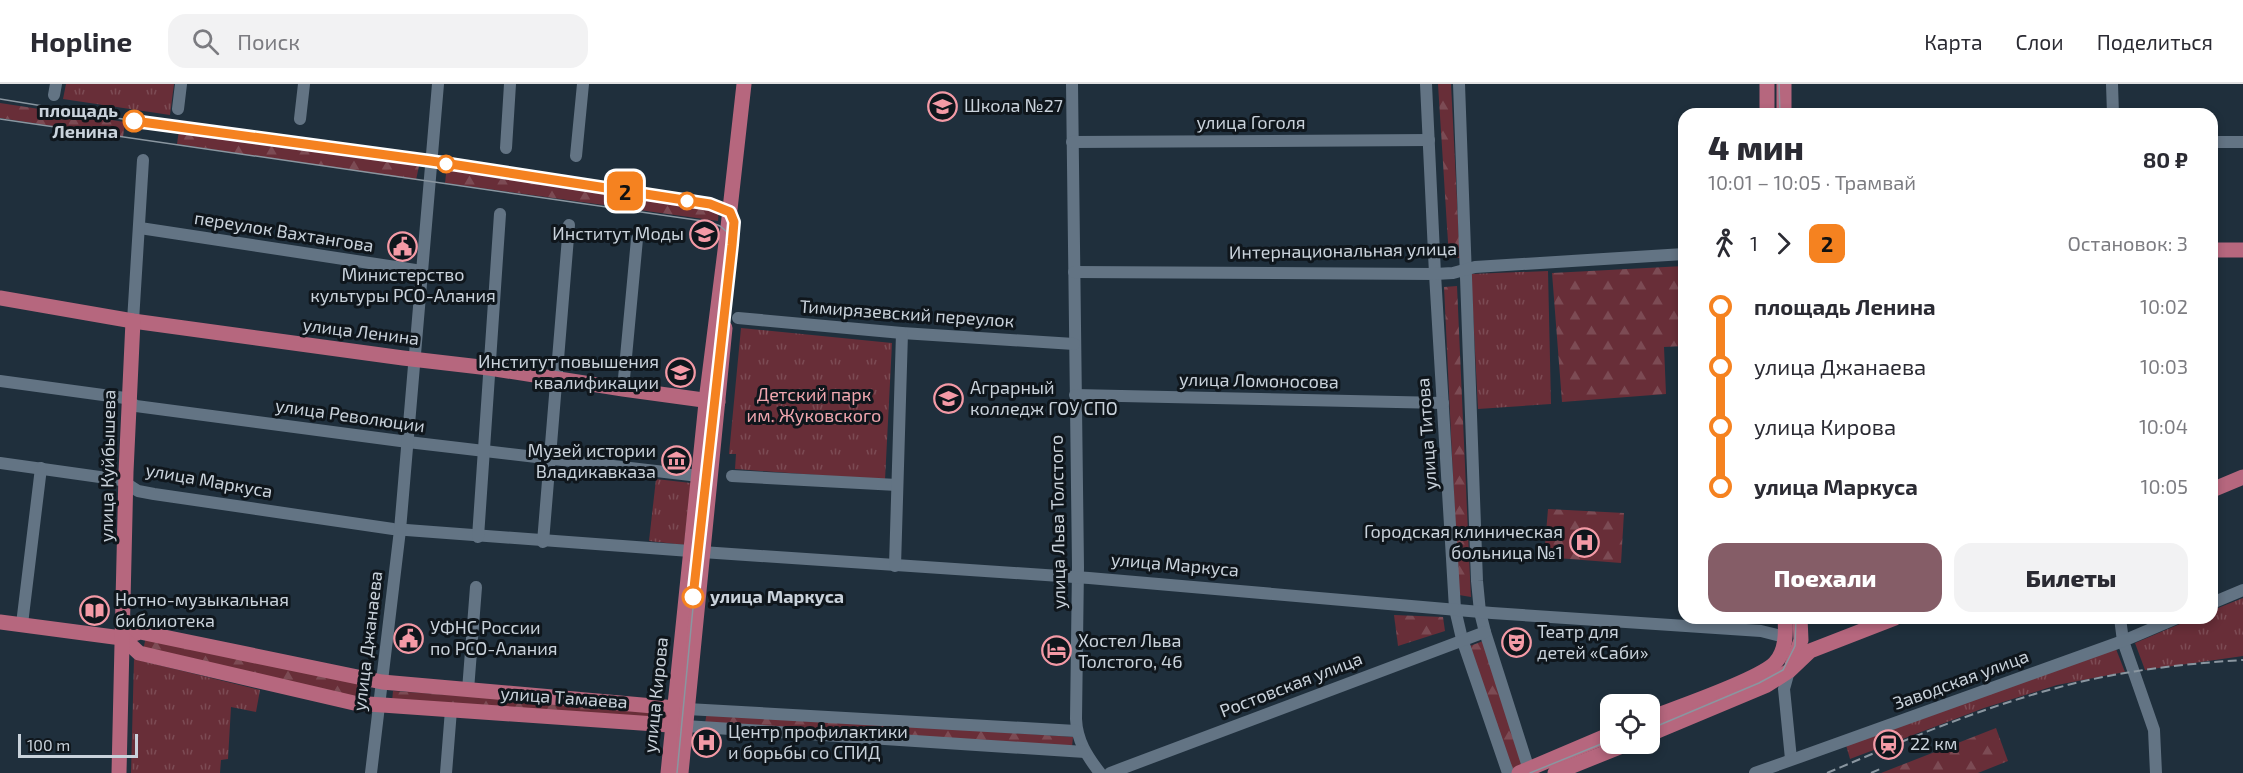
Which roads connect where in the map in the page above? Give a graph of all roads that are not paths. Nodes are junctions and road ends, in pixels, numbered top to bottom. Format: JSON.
{"nodes":[{"id":1,"x":181,"y":84,"type":"edge"},
{"id":2,"x":304,"y":84,"type":"edge"},
{"id":3,"x":438,"y":84,"type":"edge"},
{"id":4,"x":510,"y":84,"type":"edge"},
{"id":5,"x":583,"y":84,"type":"edge"},
{"id":6,"x":744,"y":84,"type":"edge"},
{"id":7,"x":753,"y":84,"type":"edge"},
{"id":8,"x":1071,"y":84,"type":"edge"},
{"id":9,"x":1426,"y":84,"type":"edge"},
{"id":10,"x":1459,"y":84,"type":"edge"},
{"id":11,"x":1767,"y":84,"type":"edge"},
{"id":12,"x":1784,"y":84,"type":"edge"},
{"id":13,"x":2112,"y":84,"type":"edge"},
{"id":14,"x":1767,"y":108,"type":"edge"},
{"id":15,"x":1784,"y":108,"type":"edge"},
{"id":16,"x":2113,"y":108,"type":"edge"},
{"id":17,"x":178,"y":109,"type":"dead end"},
{"id":18,"x":300,"y":119,"type":"dead end"},
{"id":19,"x":1429,"y":140,"type":"junction"},
{"id":20,"x":1072,"y":142,"type":"junction"},
{"id":21,"x":2218,"y":142,"type":"edge"},
{"id":22,"x":2243,"y":142,"type":"edge"},
{"id":23,"x":506,"y":148,"type":"dead end"},
{"id":24,"x":576,"y":156,"type":"dead end"},
{"id":25,"x":143,"y":160,"type":"dead end"},
{"id":26,"x":500,"y":214,"type":"dead end"},
{"id":27,"x":569,"y":225,"type":"dead end"},
{"id":28,"x":140,"y":228,"type":"junction"},
{"id":29,"x":637,"y":239,"type":"dead end"},
{"id":30,"x":2218,"y":250,"type":"edge"},
{"id":31,"x":2243,"y":250,"type":"edge"},
{"id":32,"x":1678,"y":254,"type":"edge"},
{"id":33,"x":1466,"y":269,"type":"junction"},
{"id":34,"x":422,"y":271,"type":"junction"},
{"id":35,"x":1074,"y":272,"type":"junction"},
{"id":36,"x":1435,"y":273,"type":"junction"},
{"id":37,"x":0,"y":298,"type":"edge"},
{"id":38,"x":738,"y":318,"type":"dead end"},
{"id":39,"x":133,"y":321,"type":"junction"},
{"id":40,"x":902,"y":333,"type":"junction"},
{"id":41,"x":1074,"y":344,"type":"junction"},
{"id":42,"x":414,"y":359,"type":"junction"},
{"id":43,"x":489,"y":368,"type":"junction"},
{"id":44,"x":556,"y":379,"type":"junction"},
{"id":45,"x":0,"y":381,"type":"edge"},
{"id":46,"x":623,"y":390,"type":"junction"},
{"id":47,"x":1075,"y":395,"type":"junction"},
{"id":48,"x":712,"y":401,"type":"junction"},
{"id":49,"x":128,"y":402,"type":"junction"},
{"id":50,"x":1443,"y":403,"type":"junction"},
{"id":51,"x":408,"y":442,"type":"junction"},
{"id":52,"x":484,"y":451,"type":"junction"},
{"id":53,"x":549,"y":458,"type":"junction"},
{"id":54,"x":0,"y":463,"type":"edge"},
{"id":55,"x":40,"y":468,"type":"junction"},
{"id":56,"x":699,"y":476,"type":"junction"},
{"id":57,"x":732,"y":476,"type":"dead end"},
{"id":58,"x":2243,"y":477,"type":"edge"},
{"id":59,"x":126,"y":482,"type":"junction"},
{"id":60,"x":897,"y":485,"type":"junction"},
{"id":61,"x":2218,"y":487,"type":"edge"},
{"id":62,"x":400,"y":530,"type":"junction"},
{"id":63,"x":478,"y":537,"type":"junction"},
{"id":64,"x":543,"y":542,"type":"junction"},
{"id":65,"x":696,"y":552,"type":"junction"},
{"id":66,"x":894,"y":566,"type":"junction"},
{"id":67,"x":1078,"y":577,"type":"junction"},
{"id":68,"x":476,"y":587,"type":"dead end"},
{"id":69,"x":2243,"y":590,"type":"edge"},
{"id":70,"x":2218,"y":600,"type":"edge"},
{"id":71,"x":1455,"y":609,"type":"junction"},
{"id":72,"x":1480,"y":612,"type":"junction"},
{"id":73,"x":0,"y":621,"type":"edge"},
{"id":74,"x":22,"y":624,"type":"junction"},
{"id":75,"x":1785,"y":624,"type":"edge"},
{"id":76,"x":1800,"y":624,"type":"edge"},
{"id":77,"x":1880,"y":624,"type":"edge"},
{"id":78,"x":2121,"y":624,"type":"edge"},
{"id":79,"x":2163,"y":624,"type":"edge"},
{"id":80,"x":1485,"y":632,"type":"junction"},
{"id":81,"x":123,"y":638,"type":"junction"},
{"id":82,"x":1785,"y":638,"type":"junction"},
{"id":83,"x":1462,"y":639,"type":"junction"},
{"id":84,"x":1801,"y":640,"type":"junction"},
{"id":85,"x":2123,"y":641,"type":"junction"},
{"id":86,"x":1828,"y":644,"type":"junction"},
{"id":87,"x":1789,"y":671,"type":"junction"},
{"id":88,"x":382,"y":682,"type":"junction"},
{"id":89,"x":468,"y":690,"type":"junction"},
{"id":90,"x":378,"y":705,"type":"junction"},
{"id":91,"x":681,"y":708,"type":"junction"},
{"id":92,"x":451,"y":710,"type":"junction"},
{"id":93,"x":1660,"y":714,"type":"edge"},
{"id":94,"x":679,"y":726,"type":"junction"},
{"id":95,"x":1076,"y":731,"type":"junction"},
{"id":96,"x":1660,"y":731,"type":"edge"},
{"id":97,"x":1600,"y":739,"type":"edge"},
{"id":98,"x":1085,"y":752,"type":"junction"},
{"id":99,"x":1608,"y":754,"type":"edge"},
{"id":100,"x":1791,"y":759,"type":"junction"},
{"id":101,"x":1581,"y":768,"type":"edge"},
{"id":102,"x":1526,"y":772,"type":"edge"},
{"id":103,"x":119,"y":773,"type":"edge"},
{"id":104,"x":371,"y":773,"type":"edge"},
{"id":105,"x":446,"y":773,"type":"edge"},
{"id":106,"x":668,"y":773,"type":"edge"},
{"id":107,"x":681,"y":773,"type":"edge"},
{"id":108,"x":1100,"y":773,"type":"edge"},
{"id":109,"x":1110,"y":773,"type":"edge"},
{"id":110,"x":1508,"y":773,"type":"edge"},
{"id":111,"x":1555,"y":773,"type":"edge"},
{"id":112,"x":1755,"y":773,"type":"edge"},
{"id":113,"x":2156,"y":773,"type":"edge"}],
"edges":[{"from":1,"to":17,"type":"street"},
{"from":2,"to":18,"type":"street"},
{"from":3,"to":34,"type":"street","name":"улица Джанаева"},
{"from":4,"to":23,"type":"street"},
{"from":5,"to":24,"type":"street"},
{"from":6,"to":48,"type":"main road","name":"улица Кирова"},
{"from":7,"to":48,"type":"main road","name":"улица Кирова"},
{"from":8,"to":20,"type":"street","name":"улица Льва Толстого"},
{"from":9,"to":19,"type":"street","name":"улица Титова"},
{"from":10,"to":33,"type":"street"},
{"from":11,"to":14,"type":"main road"},
{"from":12,"to":15,"type":"main road"},
{"from":13,"to":16,"type":"street"},
{"from":19,"to":20,"type":"street","name":"улица Гоголя"},
{"from":19,"to":36,"type":"street","name":"улица Титова"},
{"from":20,"to":35,"type":"street","name":"улица Льва Толстого"},
{"from":21,"to":22,"type":"street"},
{"from":25,"to":28,"type":"street","name":"улица Куйбышева"},
{"from":26,"to":43,"type":"street"},
{"from":27,"to":44,"type":"street"},
{"from":28,"to":34,"type":"street","name":"переулок Вахтангова"},
{"from":28,"to":39,"type":"street","name":"улица Куйбышева"},
{"from":29,"to":46,"type":"street"},
{"from":30,"to":31,"type":"main road"},
{"from":32,"to":33,"type":"street","name":"Интернациональная улица"},
{"from":33,"to":36,"type":"street","name":"Интернациональная улица"},
{"from":33,"to":72,"type":"street"},
{"from":34,"to":42,"type":"street","name":"улица Джанаева"},
{"from":35,"to":36,"type":"street","name":"Интернациональная улица"},
{"from":35,"to":41,"type":"street","name":"улица Льва Толстого"},
{"from":36,"to":50,"type":"street","name":"улица Титова"},
{"from":37,"to":39,"type":"main road","name":"улица Ленина"},
{"from":38,"to":40,"type":"street","name":"Тимирязевский переулок"},
{"from":39,"to":42,"type":"main road","name":"улица Ленина"},
{"from":39,"to":49,"type":"main road","name":"улица Куйбышева"},
{"from":40,"to":41,"type":"street","name":"Тимирязевский переулок"},
{"from":40,"to":60,"type":"street"},
{"from":41,"to":47,"type":"street","name":"улица Льва Толстого"},
{"from":42,"to":43,"type":"main road","name":"улица Ленина"},
{"from":42,"to":51,"type":"street","name":"улица Джанаева"},
{"from":43,"to":44,"type":"main road","name":"улица Ленина"},
{"from":43,"to":52,"type":"street"},
{"from":44,"to":46,"type":"main road","name":"улица Ленина"},
{"from":44,"to":53,"type":"street"},
{"from":45,"to":49,"type":"street","name":"улица Революции"},
{"from":46,"to":48,"type":"main road","name":"улица Ленина"},
{"from":47,"to":50,"type":"street","name":"улица Ломоносова"},
{"from":47,"to":67,"type":"street","name":"улица Льва Толстого"},
{"from":48,"to":56,"type":"main road","name":"улица Кирова"},
{"from":48,"to":65,"type":"main road","name":"улица Кирова"},
{"from":49,"to":51,"type":"street","name":"улица Революции"},
{"from":49,"to":59,"type":"main road","name":"улица Куйбышева"},
{"from":50,"to":71,"type":"street","name":"улица Титова"},
{"from":51,"to":52,"type":"street","name":"улица Революции"},
{"from":51,"to":62,"type":"street","name":"улица Джанаева"},
{"from":52,"to":53,"type":"street","name":"улица Революции"},
{"from":52,"to":63,"type":"street"},
{"from":53,"to":56,"type":"street","name":"улица Революции"},
{"from":53,"to":64,"type":"street"},
{"from":54,"to":55,"type":"street","name":"улица Маркуса"},
{"from":55,"to":59,"type":"street","name":"улица Маркуса"},
{"from":55,"to":74,"type":"street"},
{"from":56,"to":65,"type":"main road","name":"улица Кирова"},
{"from":57,"to":60,"type":"street"},
{"from":58,"to":61,"type":"main road"},
{"from":59,"to":62,"type":"street","name":"улица Маркуса"},
{"from":59,"to":81,"type":"main road","name":"улица Куйбышева"},
{"from":60,"to":66,"type":"street"},
{"from":62,"to":63,"type":"street","name":"улица Маркуса"},
{"from":62,"to":88,"type":"street","name":"улица Джанаева"},
{"from":63,"to":64,"type":"street","name":"улица Маркуса"},
{"from":64,"to":65,"type":"street","name":"улица Маркуса"},
{"from":65,"to":66,"type":"street","name":"улица Маркуса"},
{"from":65,"to":91,"type":"main road","name":"улица Кирова"},
{"from":66,"to":67,"type":"street","name":"улица Маркуса"},
{"from":67,"to":71,"type":"street","name":"улица Маркуса"},
{"from":67,"to":95,"type":"street","name":"улица Льва Толстого"},
{"from":68,"to":89,"type":"street"},
{"from":69,"to":70,"type":"street"},
{"from":71,"to":72,"type":"street","name":"улица Маркуса"},
{"from":71,"to":83,"type":"street","name":"улица Титова"},
{"from":72,"to":80,"type":"street"},
{"from":72,"to":82,"type":"street","name":"улица Маркуса"},
{"from":73,"to":74,"type":"main road","name":"улица Тамаева"},
{"from":74,"to":81,"type":"main road","name":"улица Тамаева"},
{"from":75,"to":82,"type":"main road"},
{"from":76,"to":84,"type":"main road"},
{"from":77,"to":86,"type":"main road"},
{"from":78,"to":85,"type":"street"},
{"from":79,"to":85,"type":"street","name":"Заводская улица"},
{"from":80,"to":83,"type":"street","name":"Ростовская улица"},
{"from":80,"to":102,"type":"street"},
{"from":81,"to":88,"type":"main road","name":"улица Тамаева"},
{"from":81,"to":90,"type":"main road","name":"улица Тамаева"},
{"from":81,"to":103,"type":"main road","name":"улица Куйбышева"},
{"from":82,"to":84,"type":"main road","name":"улица Маркуса"},
{"from":82,"to":93,"type":"main road"},
{"from":83,"to":109,"type":"street","name":"Ростовская улица"},
{"from":83,"to":110,"type":"street","name":"улица Титова"},
{"from":84,"to":86,"type":"main road","name":"улица Маркуса"},
{"from":84,"to":87,"type":"main road"},
{"from":85,"to":100,"type":"street","name":"Заводская улица"},
{"from":85,"to":113,"type":"street"},
{"from":86,"to":87,"type":"main road"},
{"from":87,"to":96,"type":"main road"},
{"from":87,"to":100,"type":"street"},
{"from":88,"to":89,"type":"main road","name":"улица Тамаева"},
{"from":88,"to":90,"type":"street","name":"улица Джанаева"},
{"from":89,"to":91,"type":"main road","name":"улица Тамаева"},
{"from":90,"to":92,"type":"main road","name":"улица Тамаева"},
{"from":90,"to":104,"type":"street","name":"улица Джанаева"},
{"from":91,"to":94,"type":"main road","name":"улица Кирова"},
{"from":91,"to":95,"type":"street","name":"улица Тамаева"},
{"from":92,"to":94,"type":"main road","name":"улица Тамаева"},
{"from":92,"to":105,"type":"street"},
{"from":94,"to":98,"type":"street","name":"улица Тамаева"},
{"from":94,"to":106,"type":"main road","name":"улица Кирова"},
{"from":94,"to":107,"type":"main road","name":"улица Кирова"},
{"from":95,"to":98,"type":"street","name":"улица Льва Толстого"},
{"from":97,"to":102,"type":"main road"},
{"from":98,"to":108,"type":"street","name":"улица Льва Толстого"},
{"from":99,"to":101,"type":"main road"},
{"from":100,"to":112,"type":"street","name":"Заводская улица"},
{"from":101,"to":111,"type":"main road"}]}
